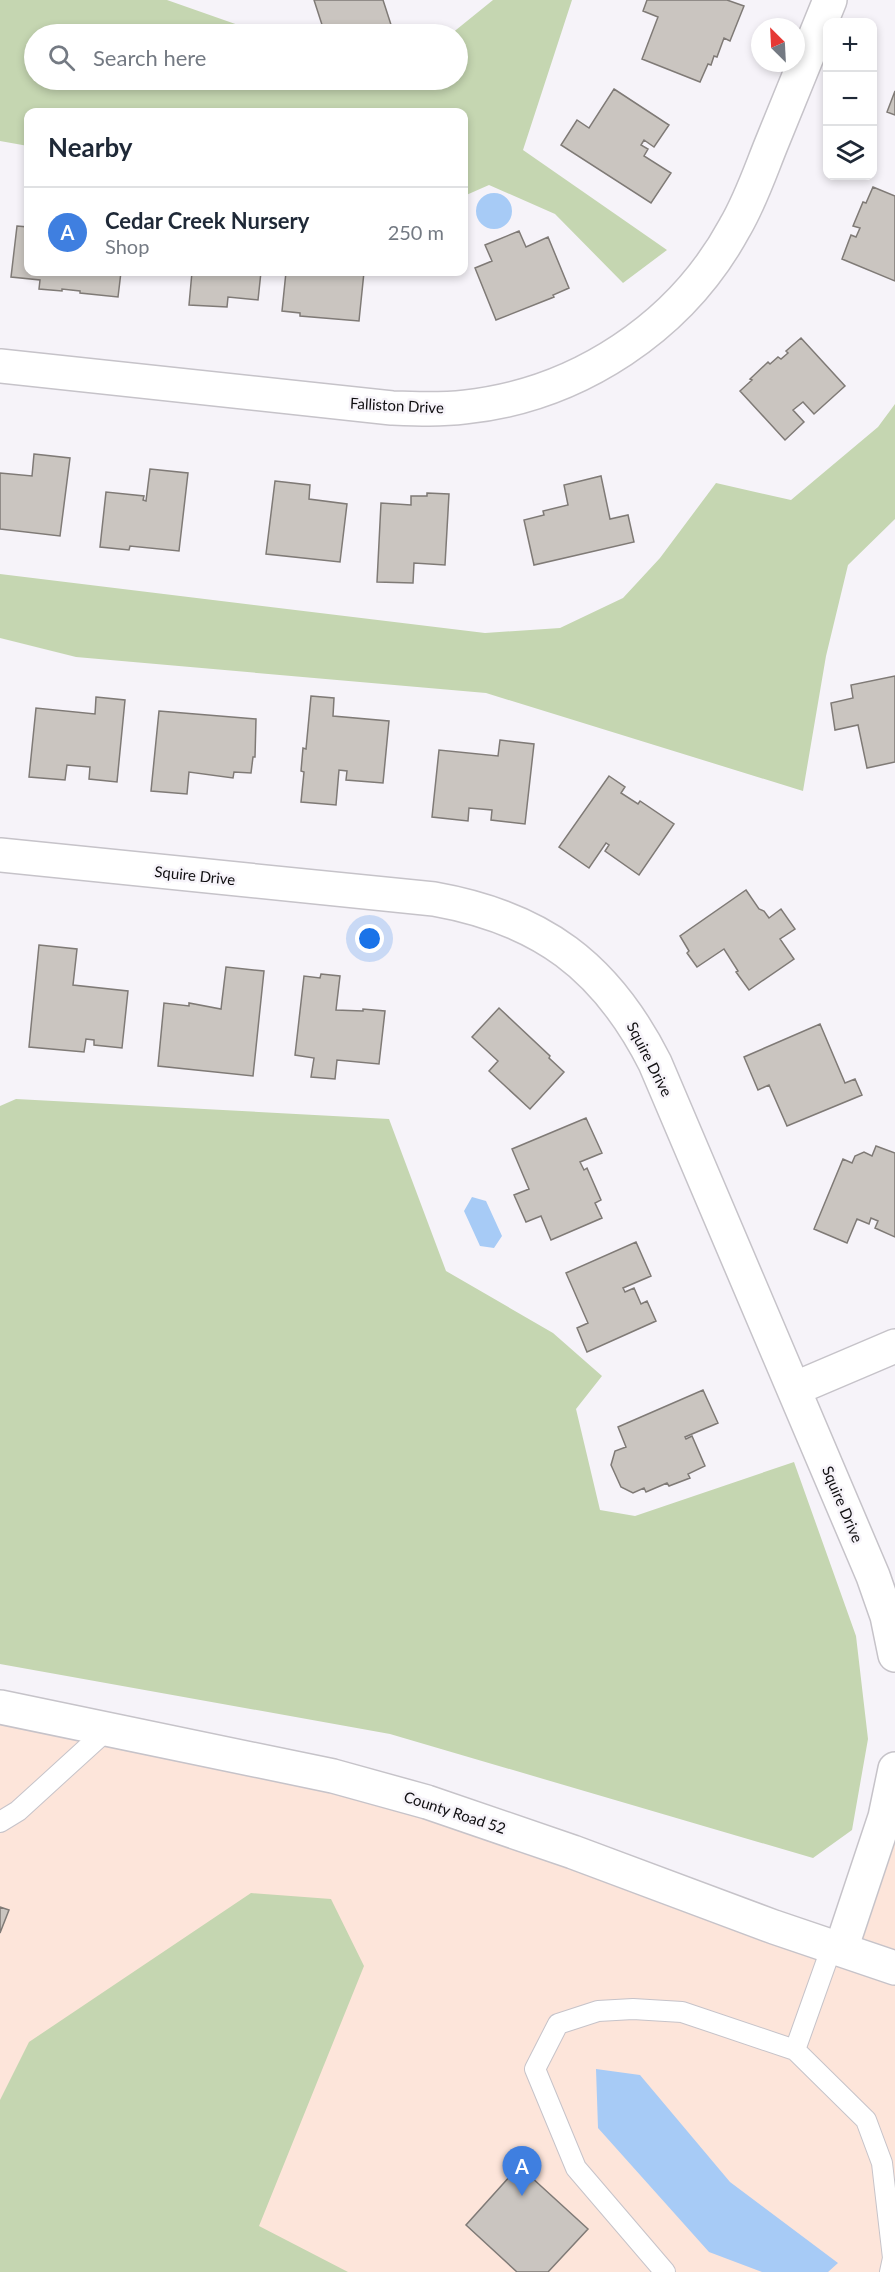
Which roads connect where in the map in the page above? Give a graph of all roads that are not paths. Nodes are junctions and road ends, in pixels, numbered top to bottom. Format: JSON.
{"nodes":[{"id":1,"x":830,"y":0,"type":"edge"},
{"id":2,"x":0,"y":366,"type":"edge"},
{"id":3,"x":0,"y":855,"type":"edge"},
{"id":4,"x":895,"y":1346,"type":"edge"},
{"id":5,"x":794,"y":1389,"type":"junction"},
{"id":6,"x":895,"y":1655,"type":"edge"},
{"id":7,"x":0,"y":1707,"type":"edge"},
{"id":8,"x":108,"y":1729,"type":"junction"},
{"id":9,"x":894,"y":1785,"type":"edge"},
{"id":10,"x":0,"y":1822,"type":"edge"},
{"id":11,"x":837,"y":1948,"type":"junction"},
{"id":12,"x":895,"y":1968,"type":"edge"},
{"id":13,"x":795,"y":2050,"type":"junction"},
{"id":14,"x":665,"y":2272,"type":"edge"},
{"id":15,"x":890,"y":2272,"type":"edge"}],
"edges":[{"from":1,"to":2,"type":"street","name":"Falliston Drive"},
{"from":3,"to":5,"type":"street","name":"Squire Drive"},
{"from":4,"to":5,"type":"street"},
{"from":5,"to":6,"type":"street","name":"Squire Drive"},
{"from":7,"to":8,"type":"street","name":"County Road 52"},
{"from":8,"to":10,"type":"lane"},
{"from":8,"to":11,"type":"street","name":"County Road 52"},
{"from":9,"to":11,"type":"street"},
{"from":11,"to":12,"type":"street","name":"County Road 52"},
{"from":11,"to":13,"type":"lane"},
{"from":13,"to":14,"type":"lane"},
{"from":13,"to":15,"type":"lane"}]}
